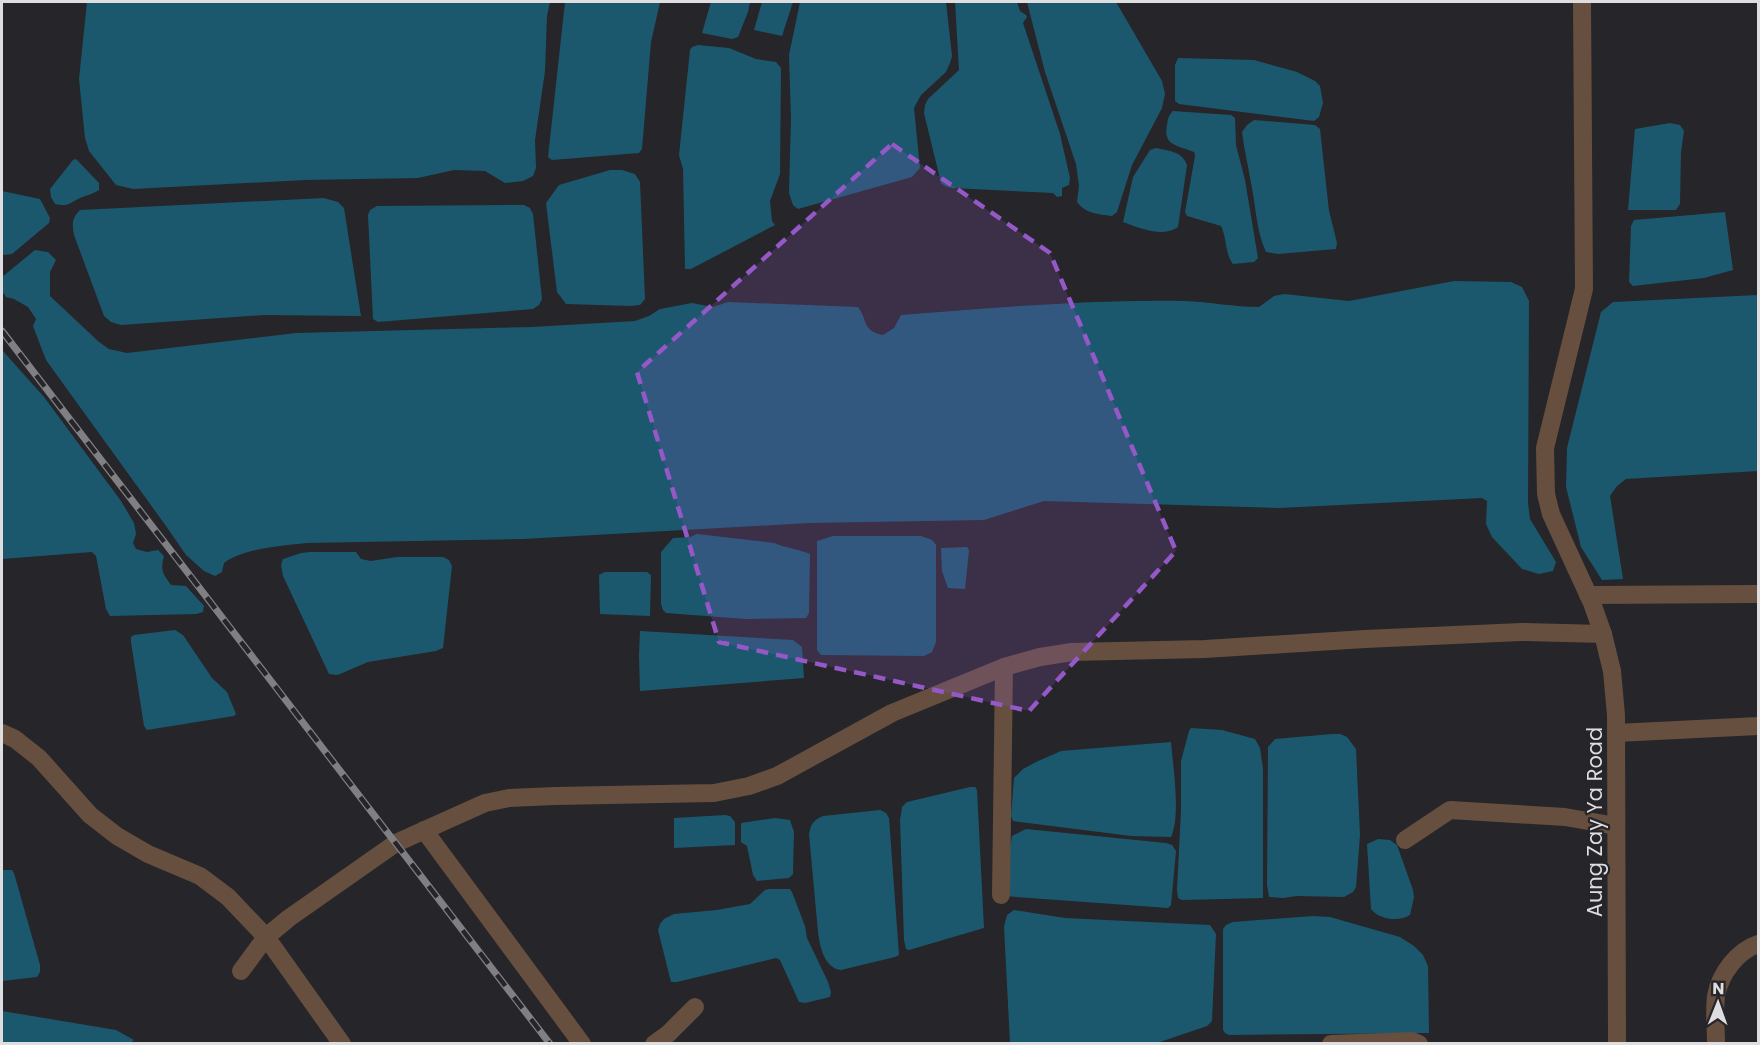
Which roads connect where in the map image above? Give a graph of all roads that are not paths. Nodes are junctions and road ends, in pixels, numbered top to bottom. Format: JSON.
{"nodes":[{"id":1,"x":1582,"y":2,"type":"edge"},
{"id":2,"x":1758,"y":594,"type":"edge"},
{"id":3,"x":1590,"y":599,"type":"junction"},
{"id":4,"x":1603,"y":634,"type":"junction"},
{"id":5,"x":1004,"y":667,"type":"junction"},
{"id":6,"x":1758,"y":726,"type":"edge"},
{"id":7,"x":2,"y":733,"type":"edge"},
{"id":8,"x":1616,"y":733,"type":"junction"},
{"id":9,"x":1616,"y":826,"type":"junction"},
{"id":10,"x":424,"y":830,"type":"junction"},
{"id":11,"x":1405,"y":840,"type":"dead end"},
{"id":12,"x":1001,"y":895,"type":"dead end"},
{"id":13,"x":266,"y":937,"type":"junction"},
{"id":14,"x":1758,"y":944,"type":"edge"},
{"id":15,"x":241,"y":971,"type":"dead end"},
{"id":16,"x":694,"y":1007,"type":"dead end"},
{"id":17,"x":342,"y":1044,"type":"edge"},
{"id":18,"x":582,"y":1044,"type":"edge"},
{"id":19,"x":654,"y":1044,"type":"edge"},
{"id":20,"x":1331,"y":1044,"type":"edge"},
{"id":21,"x":1419,"y":1044,"type":"edge"},
{"id":22,"x":1617,"y":1044,"type":"edge"},
{"id":23,"x":1716,"y":1044,"type":"edge"}],
"edges":[{"from":1,"to":3,"type":"street","name":"Aung Zay Ya Road"},
{"from":2,"to":3,"type":"street"},
{"from":3,"to":4,"type":"street","name":"Aung Zay Ya Road"},
{"from":4,"to":5,"type":"street"},
{"from":4,"to":8,"type":"street","name":"Aung Zay Ya Road"},
{"from":5,"to":10,"type":"street"},
{"from":5,"to":12,"type":"street"},
{"from":6,"to":8,"type":"street"},
{"from":7,"to":13,"type":"street"},
{"from":8,"to":9,"type":"street","name":"Aung Zay Ya Road"},
{"from":9,"to":11,"type":"street"},
{"from":9,"to":22,"type":"street","name":"Aung Zay Ya Road"},
{"from":10,"to":13,"type":"street"},
{"from":10,"to":18,"type":"street"},
{"from":13,"to":15,"type":"street"},
{"from":13,"to":17,"type":"street"},
{"from":14,"to":23,"type":"street"},
{"from":16,"to":19,"type":"street"},
{"from":20,"to":21,"type":"street"}]}
